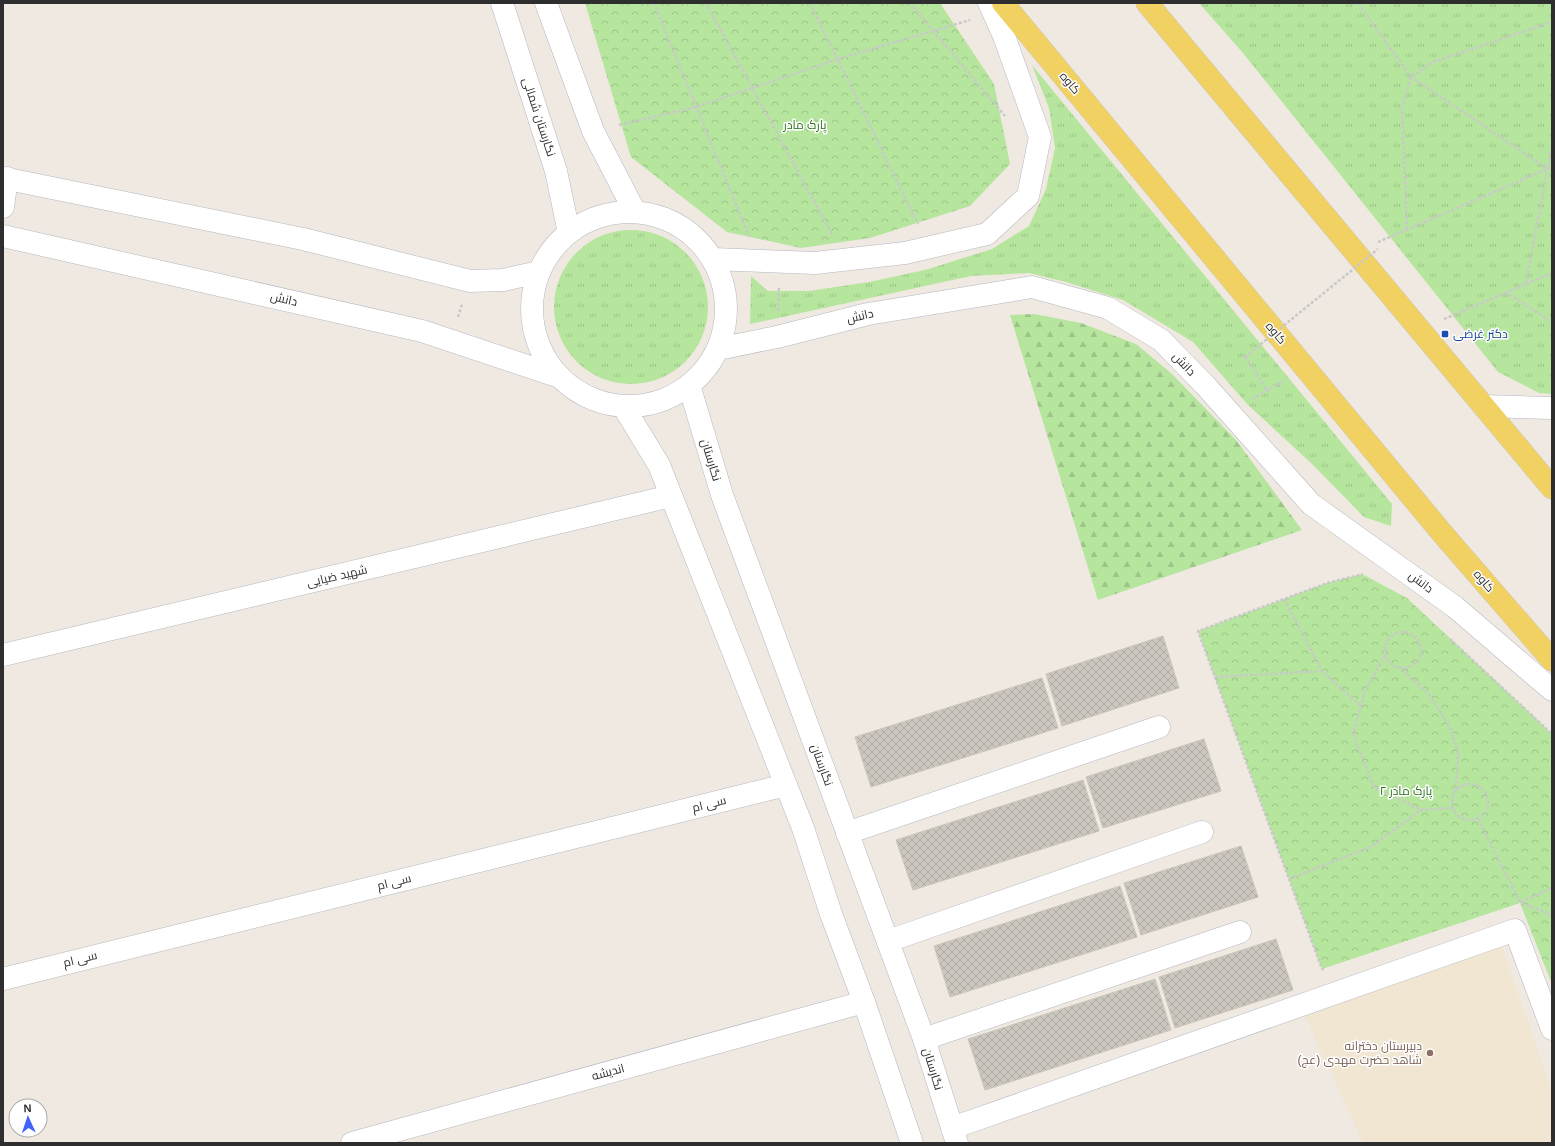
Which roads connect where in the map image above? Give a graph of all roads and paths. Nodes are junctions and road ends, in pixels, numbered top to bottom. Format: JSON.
{"nodes":[{"id":1,"x":502,"y":3,"type":"edge"},
{"id":2,"x":546,"y":3,"type":"edge"},
{"id":3,"x":654,"y":3,"type":"edge"},
{"id":4,"x":706,"y":3,"type":"edge"},
{"id":5,"x":810,"y":3,"type":"edge"},
{"id":6,"x":910,"y":3,"type":"edge"},
{"id":7,"x":1147,"y":3,"type":"edge"},
{"id":8,"x":1358,"y":3,"type":"edge"},
{"id":9,"x":995,"y":6,"type":"edge"},
{"id":10,"x":1552,"y":22,"type":"edge"},
{"id":11,"x":935,"y":31,"type":"junction"},
{"id":12,"x":838,"y":59,"type":"junction"},
{"id":13,"x":1411,"y":77,"type":"junction"},
{"id":14,"x":753,"y":89,"type":"junction"},
{"id":15,"x":696,"y":107,"type":"junction"},
{"id":16,"x":1007,"y":119,"type":"dead end"},
{"id":17,"x":593,"y":131,"type":"junction"},
{"id":18,"x":1552,"y":145,"type":"edge"},
{"id":19,"x":1552,"y":167,"type":"edge"},
{"id":20,"x":1548,"y":169,"type":"junction"},
{"id":21,"x":5,"y":178,"type":"edge"},
{"id":22,"x":3,"y":207,"type":"edge"},
{"id":23,"x":635,"y":212,"type":"junction"},
{"id":24,"x":1407,"y":229,"type":"junction"},
{"id":25,"x":569,"y":233,"type":"junction"},
{"id":26,"x":3,"y":236,"type":"edge"},
{"id":27,"x":930,"y":248,"type":"junction"},
{"id":28,"x":1378,"y":248,"type":"dead end"},
{"id":29,"x":1355,"y":252,"type":"junction"},
{"id":30,"x":713,"y":259,"type":"junction"},
{"id":31,"x":759,"y":260,"type":"junction"},
{"id":32,"x":846,"y":260,"type":"junction"},
{"id":33,"x":780,"y":261,"type":"junction"},
{"id":34,"x":539,"y":272,"type":"junction"},
{"id":35,"x":1552,"y":273,"type":"edge"},
{"id":36,"x":470,"y":281,"type":"junction"},
{"id":37,"x":1526,"y":283,"type":"junction"},
{"id":38,"x":1505,"y":292,"type":"junction"},
{"id":39,"x":1552,"y":322,"type":"edge"},
{"id":40,"x":1420,"y":330,"type":"junction"},
{"id":41,"x":777,"y":338,"type":"junction"},
{"id":42,"x":451,"y":340,"type":"junction"},
{"id":43,"x":718,"y":349,"type":"junction"},
{"id":44,"x":1305,"y":367,"type":"junction"},
{"id":45,"x":560,"y":377,"type":"junction"},
{"id":46,"x":689,"y":385,"type":"junction"},
{"id":47,"x":1268,"y":392,"type":"junction"},
{"id":48,"x":623,"y":406,"type":"junction"},
{"id":49,"x":1483,"y":406,"type":"junction"},
{"id":50,"x":1552,"y":408,"type":"edge"},
{"id":51,"x":1228,"y":411,"type":"junction"},
{"id":52,"x":1552,"y":488,"type":"edge"},
{"id":53,"x":671,"y":496,"type":"junction"},
{"id":54,"x":1368,"y":577,"type":"dead end"},
{"id":55,"x":1284,"y":599,"type":"junction"},
{"id":56,"x":1447,"y":635,"type":"dead end"},
{"id":57,"x":3,"y":655,"type":"edge"},
{"id":58,"x":1385,"y":655,"type":"junction"},
{"id":59,"x":1552,"y":660,"type":"edge"},
{"id":60,"x":1399,"y":667,"type":"junction"},
{"id":61,"x":1322,"y":670,"type":"junction"},
{"id":62,"x":1215,"y":677,"type":"junction"},
{"id":63,"x":1552,"y":690,"type":"edge"},
{"id":64,"x":1361,"y":706,"type":"junction"},
{"id":65,"x":1160,"y":726,"type":"dead end"},
{"id":66,"x":1552,"y":734,"type":"edge"},
{"id":67,"x":786,"y":784,"type":"junction"},
{"id":68,"x":1456,"y":790,"type":"junction"},
{"id":69,"x":1452,"y":808,"type":"junction"},
{"id":70,"x":1421,"y":810,"type":"junction"},
{"id":71,"x":1478,"y":819,"type":"junction"},
{"id":72,"x":1202,"y":832,"type":"dead end"},
{"id":73,"x":848,"y":833,"type":"junction"},
{"id":74,"x":1289,"y":879,"type":"junction"},
{"id":75,"x":1552,"y":888,"type":"edge"},
{"id":76,"x":1520,"y":902,"type":"junction"},
{"id":77,"x":1513,"y":905,"type":"dead end"},
{"id":78,"x":1523,"y":910,"type":"dead end"},
{"id":79,"x":1552,"y":915,"type":"edge"},
{"id":80,"x":1240,"y":932,"type":"dead end"},
{"id":81,"x":888,"y":942,"type":"junction"},
{"id":82,"x":1329,"y":967,"type":"dead end"},
{"id":83,"x":3,"y":978,"type":"edge"},
{"id":84,"x":864,"y":1002,"type":"junction"},
{"id":85,"x":1552,"y":1029,"type":"edge"},
{"id":86,"x":924,"y":1039,"type":"junction"},
{"id":87,"x":955,"y":1136,"type":"edge"},
{"id":88,"x":352,"y":1143,"type":"edge"},
{"id":89,"x":912,"y":1143,"type":"edge"}],
"edges":[{"from":1,"to":25,"type":"main road","name":"نگارستان شمالی"},
{"from":2,"to":17,"type":"main road"},
{"from":3,"to":15,"type":"path"},
{"from":4,"to":14,"type":"path"},
{"from":5,"to":12,"type":"path"},
{"from":6,"to":11,"type":"path"},
{"from":7,"to":29,"type":"main road"},
{"from":8,"to":13,"type":"path"},
{"from":9,"to":11,"type":"path"},
{"from":9,"to":27,"type":"main road"},
{"from":9,"to":44,"type":"main road","name":"کاوه"},
{"from":10,"to":13,"type":"path"},
{"from":11,"to":12,"type":"path"},
{"from":11,"to":16,"type":"path"},
{"from":12,"to":14,"type":"path"},
{"from":12,"to":27,"type":"path"},
{"from":13,"to":20,"type":"path"},
{"from":13,"to":24,"type":"path"},
{"from":14,"to":15,"type":"path"},
{"from":14,"to":32,"type":"path"},
{"from":15,"to":17,"type":"path"},
{"from":15,"to":31,"type":"path"},
{"from":17,"to":23,"type":"main road"},
{"from":18,"to":20,"type":"path"},
{"from":19,"to":20,"type":"path"},
{"from":20,"to":24,"type":"path"},
{"from":20,"to":37,"type":"path"},
{"from":21,"to":22,"type":"main road"},
{"from":21,"to":36,"type":"main road"},
{"from":23,"to":25,"type":"main road"},
{"from":23,"to":30,"type":"main road"},
{"from":24,"to":29,"type":"path"},
{"from":25,"to":34,"type":"main road"},
{"from":26,"to":42,"type":"main road","name":"دانش"},
{"from":27,"to":32,"type":"main road"},
{"from":28,"to":47,"type":"path","bridge":true},
{"from":29,"to":40,"type":"main road"},
{"from":30,"to":31,"type":"main road"},
{"from":30,"to":43,"type":"main road"},
{"from":31,"to":33,"type":"main road"},
{"from":32,"to":33,"type":"main road"},
{"from":33,"to":41,"type":"path"},
{"from":34,"to":36,"type":"main road"},
{"from":34,"to":45,"type":"main road"},
{"from":35,"to":37,"type":"path"},
{"from":36,"to":42,"type":"path"},
{"from":37,"to":38,"type":"path"},
{"from":38,"to":39,"type":"path"},
{"from":38,"to":40,"type":"path"},
{"from":40,"to":49,"type":"main road"},
{"from":41,"to":43,"type":"main road","name":"دانش"},
{"from":41,"to":51,"type":"main road","name":"دانش"},
{"from":42,"to":45,"type":"main road","name":"دانش"},
{"from":43,"to":46,"type":"main road"},
{"from":44,"to":47,"type":"path"},
{"from":44,"to":59,"type":"main road","name":"کاوه"},
{"from":45,"to":48,"type":"main road"},
{"from":46,"to":48,"type":"main road"},
{"from":46,"to":73,"type":"main road","name":"نگارستان"},
{"from":47,"to":51,"type":"path"},
{"from":48,"to":53,"type":"main road"},
{"from":49,"to":50,"type":"main road"},
{"from":49,"to":52,"type":"main road"},
{"from":51,"to":63,"type":"main road","name":"دانش"},
{"from":53,"to":57,"type":"main road","name":"شهید ضیایی"},
{"from":53,"to":67,"type":"main road"},
{"from":54,"to":55,"type":"path"},
{"from":55,"to":61,"type":"path"},
{"from":55,"to":62,"type":"path"},
{"from":56,"to":66,"type":"path"},
{"from":58,"to":60,"type":"path"},
{"from":58,"to":60,"type":"path"},
{"from":58,"to":64,"type":"path"},
{"from":60,"to":68,"type":"path"},
{"from":61,"to":62,"type":"path"},
{"from":61,"to":64,"type":"path"},
{"from":62,"to":74,"type":"path"},
{"from":64,"to":70,"type":"path"},
{"from":65,"to":73,"type":"main road"},
{"from":67,"to":83,"type":"main road","name":"سی ام"},
{"from":67,"to":84,"type":"main road"},
{"from":68,"to":69,"type":"path"},
{"from":68,"to":71,"type":"path"},
{"from":69,"to":70,"type":"path"},
{"from":69,"to":71,"type":"path"},
{"from":70,"to":74,"type":"path"},
{"from":71,"to":76,"type":"path"},
{"from":72,"to":81,"type":"main road"},
{"from":73,"to":81,"type":"main road","name":"نگارستان"},
{"from":74,"to":82,"type":"path"},
{"from":75,"to":76,"type":"path"},
{"from":76,"to":77,"type":"path"},
{"from":76,"to":78,"type":"path"},
{"from":76,"to":79,"type":"path"},
{"from":80,"to":86,"type":"main road"},
{"from":81,"to":86,"type":"main road","name":"نگارستان"},
{"from":84,"to":88,"type":"main road","name":"اندیشه"},
{"from":84,"to":89,"type":"main road"},
{"from":85,"to":87,"type":"main road"},
{"from":86,"to":87,"type":"main road","name":"نگارستان"}]}
